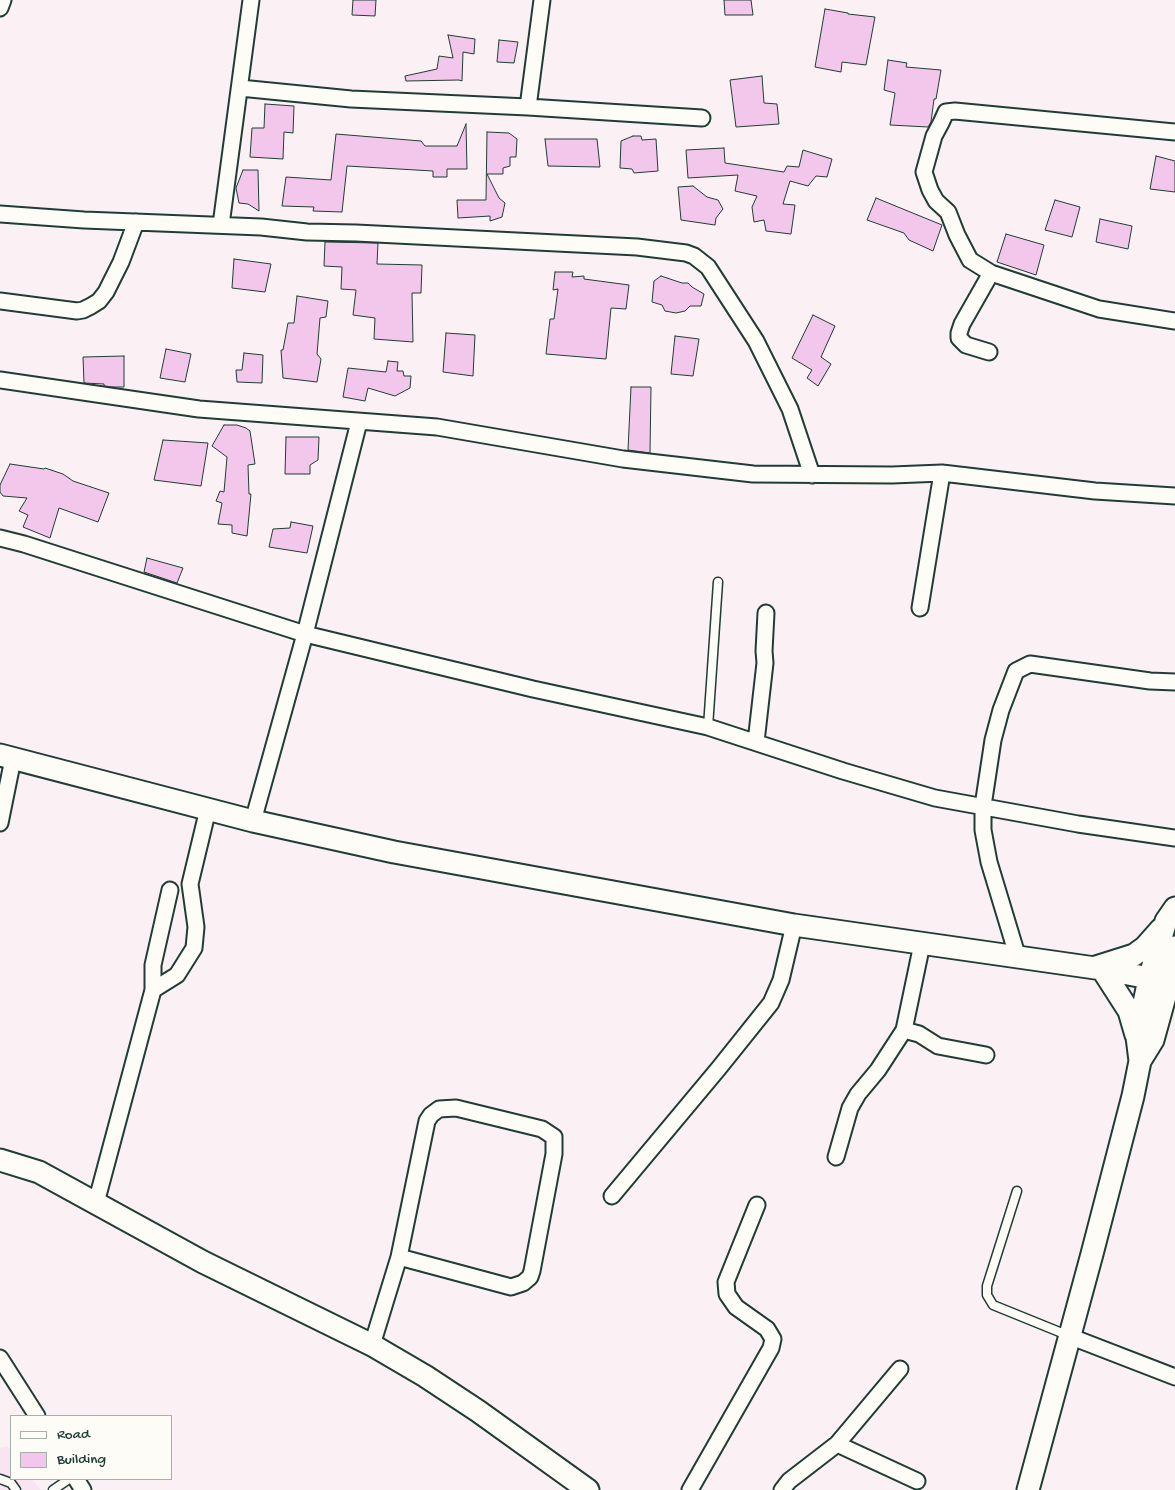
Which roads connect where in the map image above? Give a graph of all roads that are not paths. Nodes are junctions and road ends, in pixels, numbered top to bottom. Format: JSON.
{"nodes":[{"id":1,"x":3,"y":0,"type":"edge"},
{"id":2,"x":251,"y":0,"type":"edge"},
{"id":3,"x":542,"y":0,"type":"edge"},
{"id":4,"x":0,"y":8,"type":"edge"},
{"id":5,"x":240,"y":88,"type":"junction"},
{"id":6,"x":528,"y":107,"type":"junction"},
{"id":7,"x":702,"y":118,"type":"dead end"},
{"id":8,"x":1175,"y":132,"type":"edge"},
{"id":9,"x":0,"y":214,"type":"edge"},
{"id":10,"x":136,"y":222,"type":"junction"},
{"id":11,"x":221,"y":225,"type":"junction"},
{"id":12,"x":991,"y":273,"type":"junction"},
{"id":13,"x":0,"y":301,"type":"edge"},
{"id":14,"x":1175,"y":321,"type":"edge"},
{"id":15,"x":989,"y":352,"type":"dead end"},
{"id":16,"x":0,"y":380,"type":"edge"},
{"id":17,"x":359,"y":422,"type":"junction"},
{"id":18,"x":942,"y":473,"type":"junction"},
{"id":19,"x":812,"y":475,"type":"junction"},
{"id":20,"x":1175,"y":496,"type":"edge"},
{"id":21,"x":0,"y":538,"type":"edge"},
{"id":22,"x":718,"y":582,"type":"dead end"},
{"id":23,"x":920,"y":608,"type":"dead end"},
{"id":24,"x":766,"y":613,"type":"dead end"},
{"id":25,"x":305,"y":634,"type":"junction"},
{"id":26,"x":1175,"y":682,"type":"edge"},
{"id":27,"x":708,"y":727,"type":"junction"},
{"id":28,"x":756,"y":742,"type":"junction"},
{"id":29,"x":7,"y":757,"type":"edge"},
{"id":30,"x":983,"y":806,"type":"junction"},
{"id":31,"x":208,"y":809,"type":"junction"},
{"id":32,"x":253,"y":821,"type":"junction"},
{"id":33,"x":0,"y":823,"type":"edge"},
{"id":34,"x":1175,"y":838,"type":"edge"},
{"id":35,"x":170,"y":890,"type":"dead end"},
{"id":36,"x":1171,"y":915,"type":"edge"},
{"id":37,"x":794,"y":925,"type":"junction"},
{"id":38,"x":922,"y":944,"type":"junction"},
{"id":39,"x":1175,"y":947,"type":"edge"},
{"id":40,"x":1018,"y":958,"type":"junction"},
{"id":41,"x":1097,"y":969,"type":"junction"},
{"id":42,"x":1164,"y":981,"type":"edge"},
{"id":43,"x":153,"y":990,"type":"junction"},
{"id":44,"x":1175,"y":1018,"type":"edge"},
{"id":45,"x":904,"y":1030,"type":"junction"},
{"id":46,"x":1145,"y":1038,"type":"junction"},
{"id":47,"x":986,"y":1055,"type":"dead end"},
{"id":48,"x":836,"y":1157,"type":"dead end"},
{"id":49,"x":0,"y":1160,"type":"edge"},
{"id":50,"x":1017,"y":1191,"type":"dead end"},
{"id":51,"x":612,"y":1196,"type":"dead end"},
{"id":52,"x":96,"y":1202,"type":"junction"},
{"id":53,"x":757,"y":1206,"type":"dead end"},
{"id":54,"x":399,"y":1257,"type":"junction"},
{"id":55,"x":1070,"y":1336,"type":"junction"},
{"id":56,"x":372,"y":1346,"type":"junction"},
{"id":57,"x":0,"y":1358,"type":"edge"},
{"id":58,"x":900,"y":1369,"type":"dead end"},
{"id":59,"x":1175,"y":1377,"type":"edge"},
{"id":60,"x":36,"y":1415,"type":"edge"},
{"id":61,"x":838,"y":1444,"type":"junction"},
{"id":62,"x":0,"y":1479,"type":"edge"},
{"id":63,"x":68,"y":1480,"type":"edge"},
{"id":64,"x":916,"y":1481,"type":"dead end"},
{"id":65,"x":16,"y":1490,"type":"edge"},
{"id":66,"x":53,"y":1490,"type":"edge"},
{"id":67,"x":588,"y":1490,"type":"edge"},
{"id":68,"x":690,"y":1490,"type":"edge"},
{"id":69,"x":782,"y":1490,"type":"edge"},
{"id":70,"x":1028,"y":1490,"type":"edge"}],
"edges":[{"from":1,"to":4,"type":"street"},
{"from":2,"to":5,"type":"street"},
{"from":3,"to":6,"type":"street"},
{"from":5,"to":6,"type":"street"},
{"from":5,"to":11,"type":"street"},
{"from":6,"to":7,"type":"street"},
{"from":8,"to":12,"type":"street"},
{"from":9,"to":10,"type":"street"},
{"from":10,"to":11,"type":"street"},
{"from":10,"to":13,"type":"street"},
{"from":11,"to":19,"type":"street"},
{"from":12,"to":14,"type":"street"},
{"from":12,"to":15,"type":"street"},
{"from":16,"to":17,"type":"street"},
{"from":17,"to":19,"type":"street"},
{"from":17,"to":25,"type":"street"},
{"from":18,"to":19,"type":"street"},
{"from":18,"to":20,"type":"street"},
{"from":18,"to":23,"type":"street"},
{"from":21,"to":25,"type":"street"},
{"from":22,"to":27,"type":"lane"},
{"from":24,"to":28,"type":"street"},
{"from":25,"to":27,"type":"street"},
{"from":25,"to":32,"type":"street"},
{"from":26,"to":30,"type":"street"},
{"from":27,"to":28,"type":"street"},
{"from":28,"to":30,"type":"street"},
{"from":29,"to":31,"type":"street"},
{"from":29,"to":33,"type":"street"},
{"from":30,"to":34,"type":"street"},
{"from":30,"to":40,"type":"street"},
{"from":31,"to":32,"type":"street"},
{"from":31,"to":43,"type":"street"},
{"from":32,"to":37,"type":"street"},
{"from":35,"to":43,"type":"street"},
{"from":36,"to":41,"type":"street"},
{"from":36,"to":42,"type":"street"},
{"from":37,"to":38,"type":"street"},
{"from":37,"to":51,"type":"street"},
{"from":38,"to":40,"type":"street"},
{"from":38,"to":45,"type":"street"},
{"from":39,"to":42,"type":"street"},
{"from":40,"to":41,"type":"street"},
{"from":41,"to":42,"type":"street"},
{"from":41,"to":46,"type":"street"},
{"from":42,"to":46,"type":"street"},
{"from":43,"to":52,"type":"street"},
{"from":44,"to":46,"type":"street"},
{"from":45,"to":47,"type":"street"},
{"from":45,"to":48,"type":"street"},
{"from":46,"to":55,"type":"street"},
{"from":49,"to":52,"type":"street"},
{"from":50,"to":55,"type":"lane"},
{"from":52,"to":56,"type":"street"},
{"from":53,"to":68,"type":"street"},
{"from":54,"to":54,"type":"street"},
{"from":54,"to":56,"type":"street"},
{"from":55,"to":59,"type":"street"},
{"from":55,"to":70,"type":"street"},
{"from":56,"to":67,"type":"street"},
{"from":57,"to":60,"type":"street"},
{"from":58,"to":61,"type":"street"},
{"from":61,"to":64,"type":"street"},
{"from":61,"to":69,"type":"street"},
{"from":62,"to":65,"type":"lane"},
{"from":63,"to":66,"type":"lane"}]}
